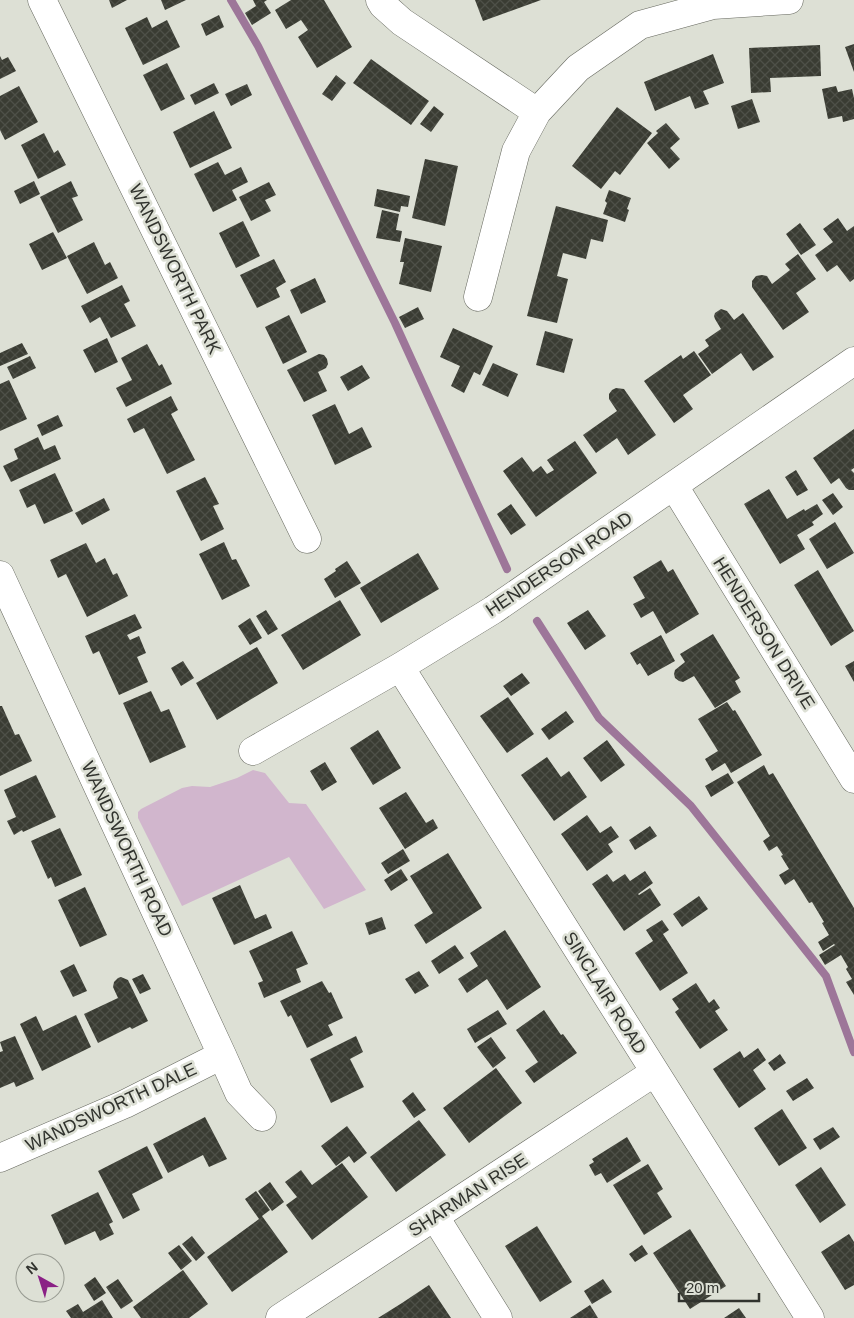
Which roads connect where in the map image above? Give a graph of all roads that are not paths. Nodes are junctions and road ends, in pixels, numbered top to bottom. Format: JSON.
{"nodes":[{"id":1,"x":42,"y":0,"type":"edge"},
{"id":2,"x":380,"y":0,"type":"edge"},
{"id":3,"x":789,"y":0,"type":"edge"},
{"id":4,"x":538,"y":112,"type":"junction"},
{"id":5,"x":478,"y":297,"type":"dead end"},
{"id":6,"x":854,"y":361,"type":"edge"},
{"id":7,"x":674,"y":486,"type":"junction"},
{"id":8,"x":307,"y":539,"type":"dead end"},
{"id":9,"x":0,"y":575,"type":"edge"},
{"id":10,"x":400,"y":667,"type":"junction"},
{"id":11,"x":253,"y":750,"type":"dead end"},
{"id":12,"x":854,"y":779,"type":"edge"},
{"id":13,"x":222,"y":1055,"type":"junction"},
{"id":14,"x":655,"y":1072,"type":"junction"},
{"id":15,"x":262,"y":1117,"type":"dead end"},
{"id":16,"x":0,"y":1158,"type":"edge"},
{"id":17,"x":435,"y":1217,"type":"junction"},
{"id":18,"x":280,"y":1318,"type":"edge"},
{"id":19,"x":498,"y":1318,"type":"edge"},
{"id":20,"x":810,"y":1318,"type":"edge"}],
"edges":[{"from":1,"to":8,"type":"street","name":"WANDSWORTH PARK"},
{"from":2,"to":4,"type":"street"},
{"from":3,"to":4,"type":"street"},
{"from":4,"to":5,"type":"street"},
{"from":6,"to":7,"type":"street","name":"HENDERSON ROAD"},
{"from":7,"to":10,"type":"street","name":"HENDERSON ROAD"},
{"from":7,"to":12,"type":"street","name":"HENDERSON DRIVE"},
{"from":9,"to":13,"type":"street","name":"WANDSWORTH ROAD"},
{"from":10,"to":11,"type":"street","name":"HENDERSON ROAD"},
{"from":10,"to":14,"type":"street","name":"SINCLAIR ROAD"},
{"from":13,"to":15,"type":"street","name":"WANDSWORTH ROAD"},
{"from":13,"to":16,"type":"street","name":"WANDSWORTH DALE"},
{"from":14,"to":17,"type":"street","name":"SHARMAN RISE"},
{"from":14,"to":20,"type":"street","name":"SINCLAIR ROAD"},
{"from":17,"to":18,"type":"street","name":"SHARMAN RISE"},
{"from":17,"to":19,"type":"street"}]}
